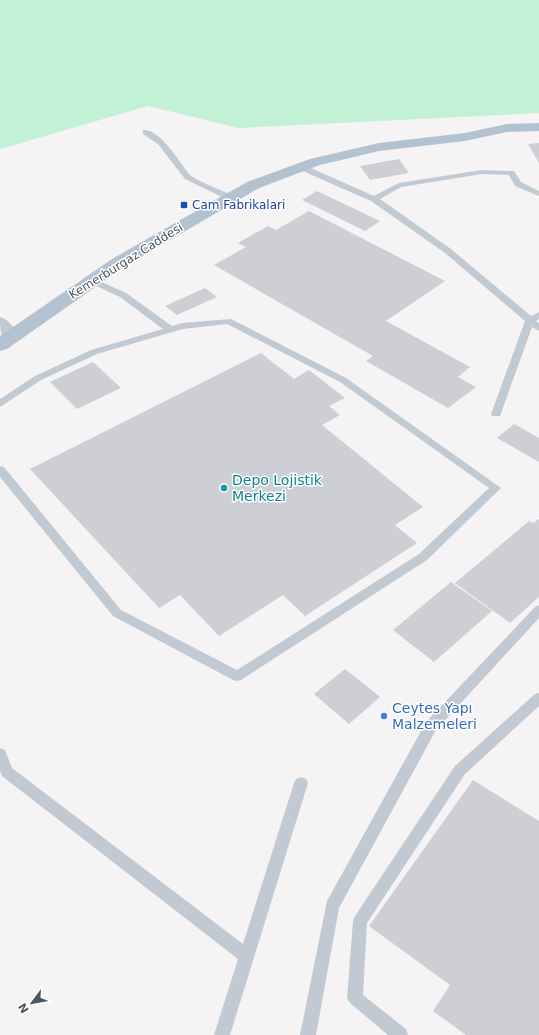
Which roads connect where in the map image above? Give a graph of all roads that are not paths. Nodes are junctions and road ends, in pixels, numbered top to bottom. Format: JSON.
{"nodes":[{"id":1,"x":539,"y":127,"type":"edge"},
{"id":2,"x":146,"y":132,"type":"dead end"},
{"id":3,"x":539,"y":136,"type":"edge"},
{"id":4,"x":465,"y":137,"type":"junction"},
{"id":5,"x":301,"y":168,"type":"junction"},
{"id":6,"x":539,"y":194,"type":"edge"},
{"id":7,"x":231,"y":198,"type":"junction"},
{"id":8,"x":374,"y":199,"type":"junction"},
{"id":9,"x":92,"y":281,"type":"junction"},
{"id":10,"x":539,"y":315,"type":"edge"},
{"id":11,"x":530,"y":321,"type":"junction"},
{"id":12,"x":539,"y":328,"type":"edge"},
{"id":13,"x":170,"y":330,"type":"junction"},
{"id":14,"x":4,"y":335,"type":"edge"},
{"id":15,"x":0,"y":404,"type":"edge"},
{"id":16,"x":496,"y":414,"type":"dead end"},
{"id":17,"x":0,"y":470,"type":"edge"},
{"id":18,"x":539,"y":610,"type":"edge"},
{"id":19,"x":539,"y":698,"type":"edge"},
{"id":20,"x":0,"y":754,"type":"edge"},
{"id":21,"x":301,"y":783,"type":"dead end"},
{"id":22,"x":246,"y":956,"type":"junction"},
{"id":23,"x":222,"y":1035,"type":"edge"},
{"id":24,"x":308,"y":1035,"type":"edge"},
{"id":25,"x":400,"y":1035,"type":"edge"}],
"edges":[{"from":1,"to":4,"type":"main road","name":"Kemerburgaz Caddesi"},
{"from":2,"to":7,"type":"lane"},
{"from":3,"to":4,"type":"main road","name":"Kemerburgaz Caddesi"},
{"from":4,"to":5,"type":"main road","name":"Kemerburgaz Caddesi"},
{"from":5,"to":7,"type":"main road","name":"Kemerburgaz Caddesi"},
{"from":5,"to":8,"type":"lane"},
{"from":6,"to":8,"type":"lane"},
{"from":7,"to":9,"type":"main road","name":"Kemerburgaz Caddesi"},
{"from":8,"to":11,"type":"lane"},
{"from":9,"to":13,"type":"lane"},
{"from":9,"to":14,"type":"main road","name":"Kemerburgaz Caddesi"},
{"from":10,"to":11,"type":"lane"},
{"from":11,"to":12,"type":"lane"},
{"from":11,"to":16,"type":"lane"},
{"from":13,"to":15,"type":"lane"},
{"from":13,"to":17,"type":"lane"},
{"from":18,"to":24,"type":"lane"},
{"from":19,"to":25,"type":"lane"},
{"from":20,"to":22,"type":"lane"},
{"from":21,"to":22,"type":"lane"},
{"from":22,"to":23,"type":"lane"}]}
